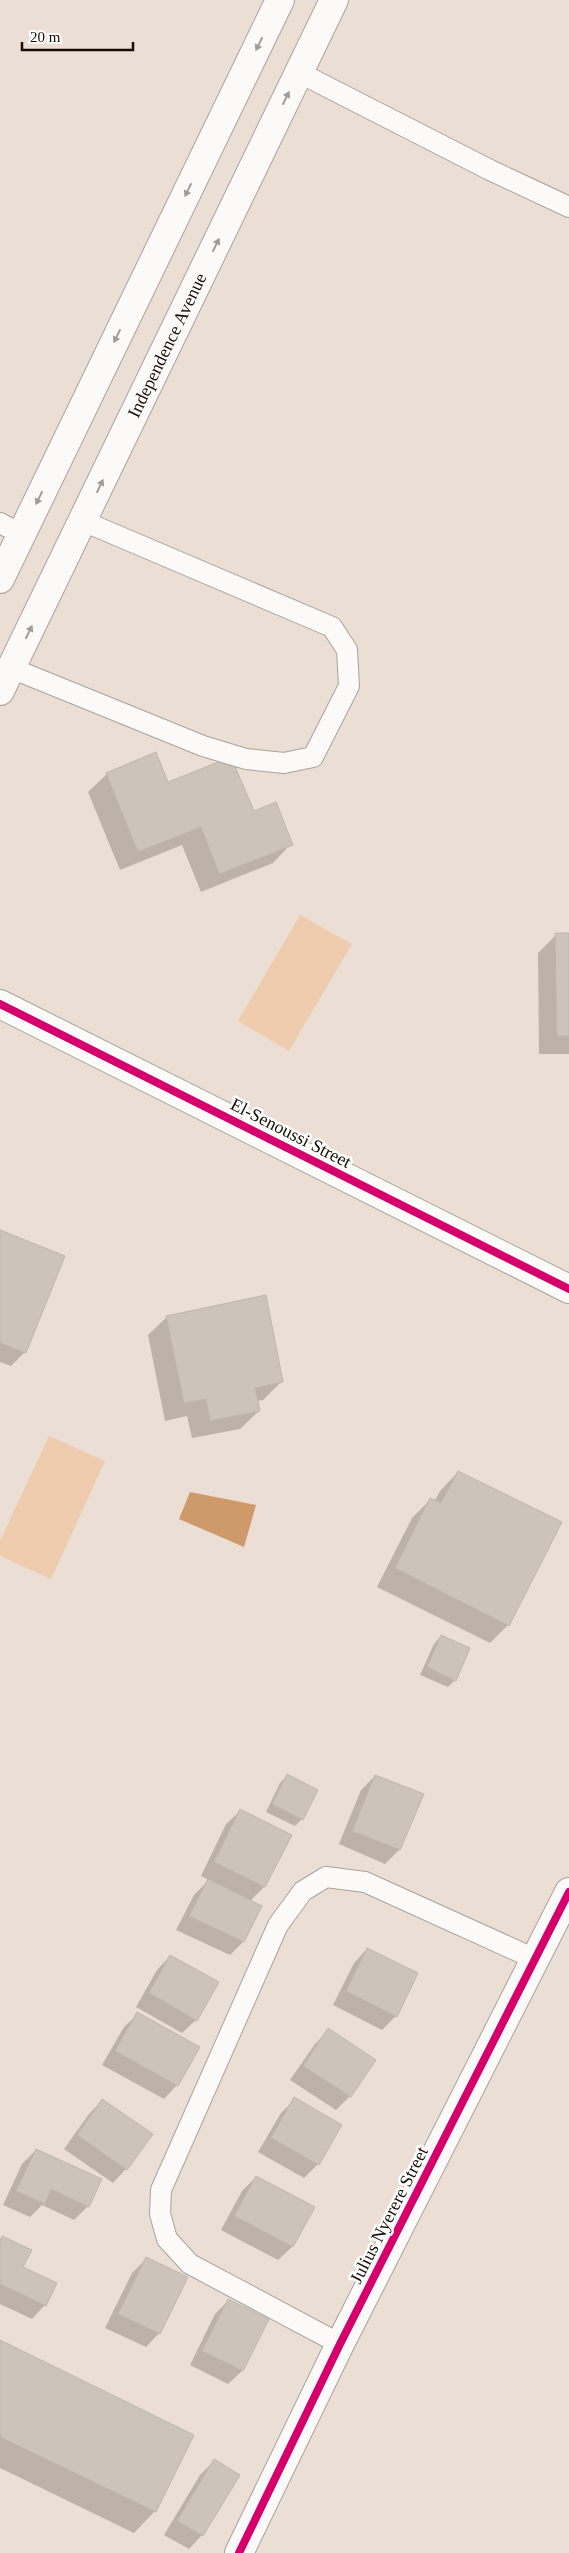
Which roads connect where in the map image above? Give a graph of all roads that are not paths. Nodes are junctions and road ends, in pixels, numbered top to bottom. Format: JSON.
{"nodes":[{"id":1,"x":280,"y":0,"type":"edge"},
{"id":2,"x":334,"y":0,"type":"edge"},
{"id":3,"x":298,"y":72,"type":"junction"},
{"id":4,"x":569,"y":207,"type":"edge"},
{"id":5,"x":84,"y":521,"type":"junction"},
{"id":6,"x":11,"y":529,"type":"edge"},
{"id":7,"x":0,"y":579,"type":"edge"},
{"id":8,"x":6,"y":680,"type":"edge"},
{"id":9,"x":0,"y":1004,"type":"edge"},
{"id":10,"x":569,"y":1289,"type":"edge"},
{"id":11,"x":569,"y":1892,"type":"edge"},
{"id":12,"x":535,"y":1959,"type":"junction"},
{"id":13,"x":340,"y":2344,"type":"junction"},
{"id":14,"x":239,"y":2553,"type":"edge"}],
"edges":[{"from":1,"to":6,"type":"main road","one_way":true},
{"from":2,"to":3,"type":"main road","name":"Independence Avenue"},
{"from":3,"to":4,"type":"lane"},
{"from":5,"to":3,"type":"main road","name":"Independence Avenue","one_way":true},
{"from":8,"to":5,"type":"main road","name":"Independence Avenue","one_way":true},
{"from":5,"to":8,"type":"lane"},
{"from":6,"to":7,"type":"main road"},
{"from":9,"to":10,"type":"main road","name":"El-Senoussi Street"},
{"from":11,"to":12,"type":"main road","name":"Julius Nyerere Street"},
{"from":12,"to":13,"type":"main road","name":"Julius Nyerere Street"},
{"from":12,"to":13,"type":"lane"},
{"from":13,"to":14,"type":"main road","name":"Julius Nyerere Street"}]}
